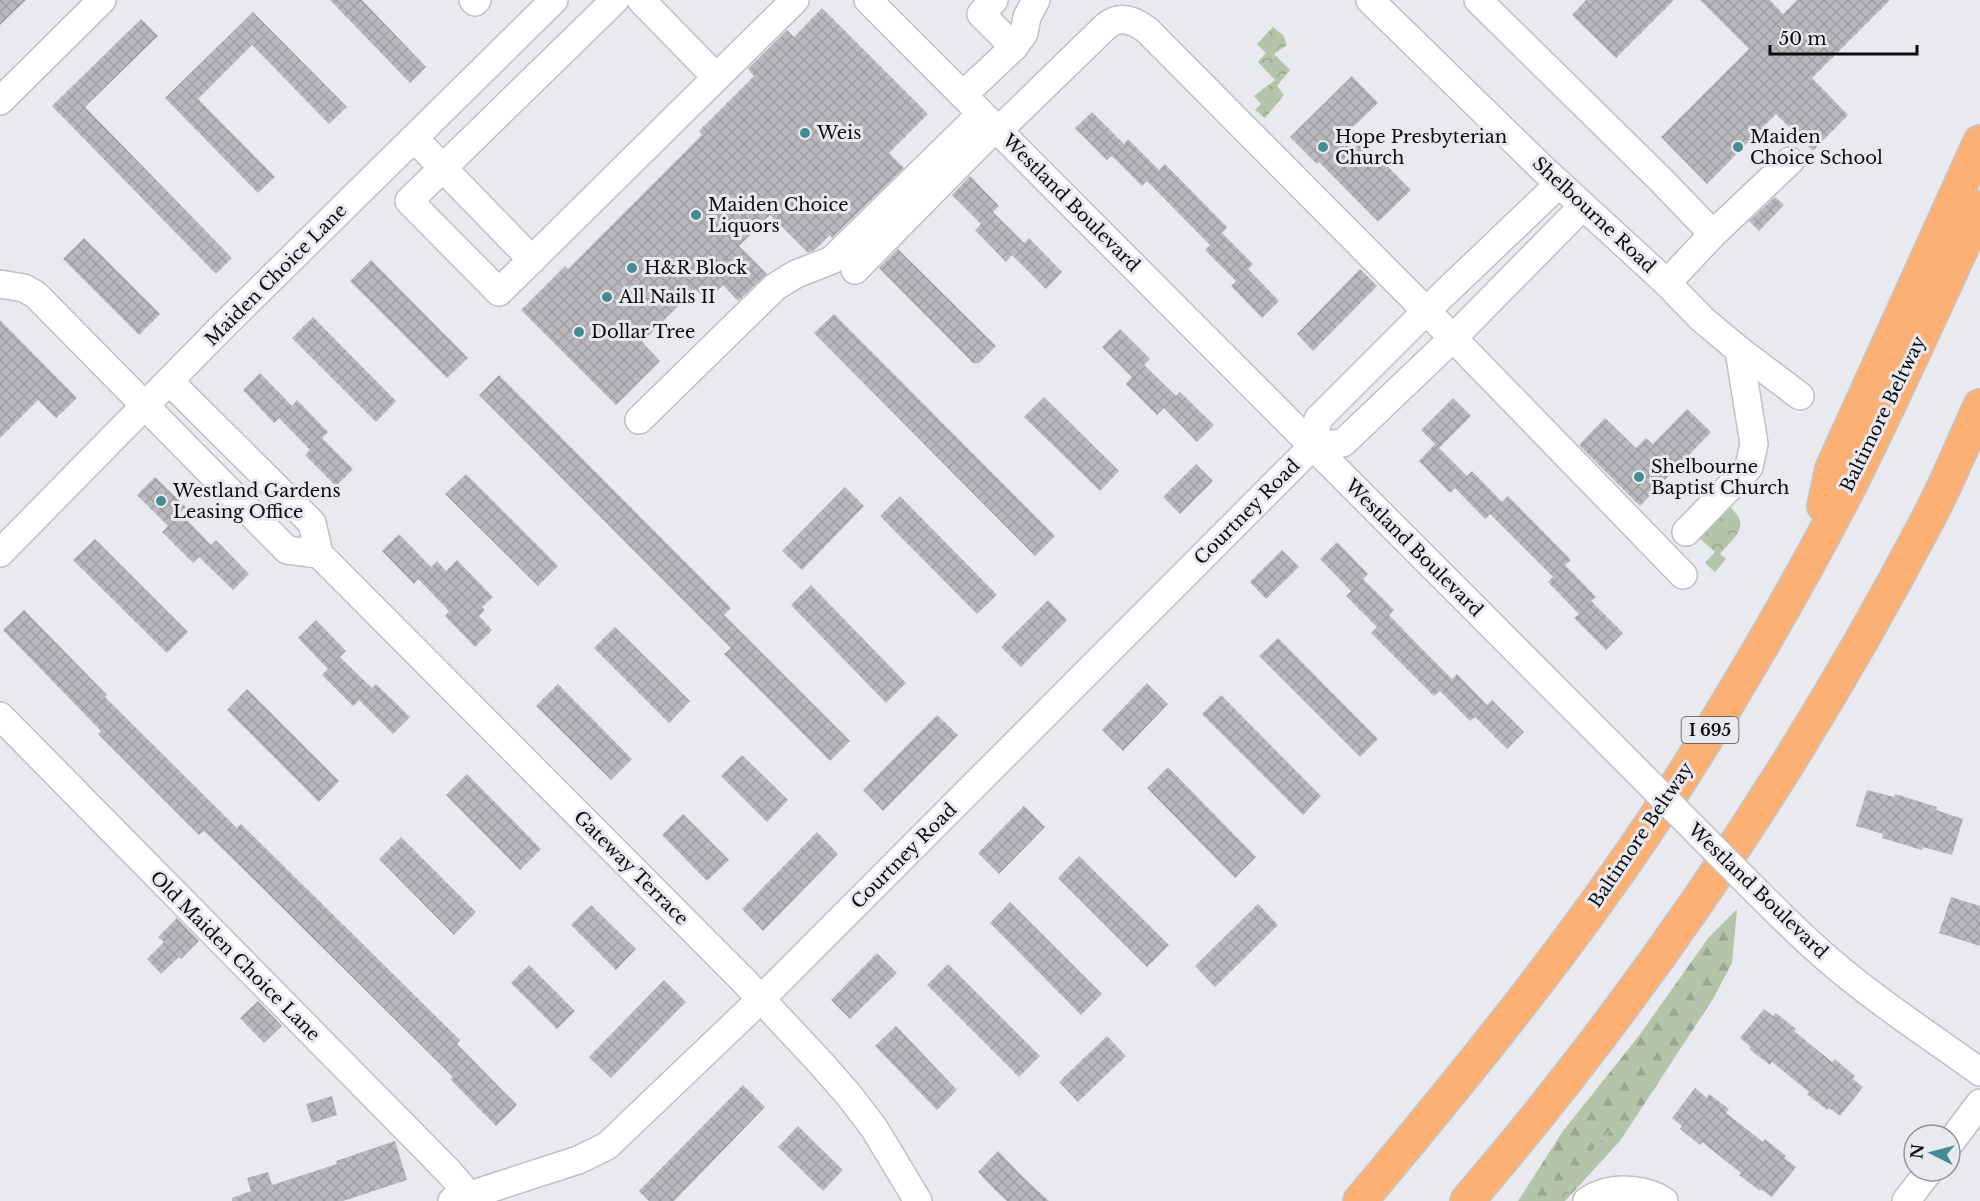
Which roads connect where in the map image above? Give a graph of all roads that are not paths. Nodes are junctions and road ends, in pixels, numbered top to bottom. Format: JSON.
{"nodes":[{"id":1,"x":102,"y":0,"type":"edge"},
{"id":2,"x":615,"y":0,"type":"edge"},
{"id":3,"x":641,"y":0,"type":"edge"},
{"id":4,"x":868,"y":0,"type":"edge"},
{"id":5,"x":1036,"y":0,"type":"edge"},
{"id":6,"x":1370,"y":0,"type":"edge"},
{"id":7,"x":1478,"y":0,"type":"edge"},
{"id":8,"x":790,"y":1,"type":"edge"},
{"id":9,"x":547,"y":2,"type":"edge"},
{"id":10,"x":987,"y":7,"type":"edge"},
{"id":11,"x":1014,"y":47,"type":"junction"},
{"id":12,"x":716,"y":77,"type":"junction"},
{"id":13,"x":0,"y":101,"type":"edge"},
{"id":14,"x":985,"y":117,"type":"junction"},
{"id":15,"x":414,"y":138,"type":"junction"},
{"id":16,"x":1980,"y":142,"type":"edge"},
{"id":17,"x":1790,"y":161,"type":"dead end"},
{"id":18,"x":443,"y":168,"type":"junction"},
{"id":19,"x":1559,"y":184,"type":"junction"},
{"id":20,"x":1583,"y":206,"type":"junction"},
{"id":21,"x":1980,"y":208,"type":"edge"},
{"id":22,"x":1713,"y":234,"type":"junction"},
{"id":23,"x":532,"y":260,"type":"junction"},
{"id":24,"x":855,"y":270,"type":"dead end"},
{"id":25,"x":1667,"y":283,"type":"junction"},
{"id":26,"x":0,"y":284,"type":"edge"},
{"id":27,"x":1426,"y":311,"type":"junction"},
{"id":28,"x":1453,"y":338,"type":"junction"},
{"id":29,"x":1739,"y":350,"type":"junction"},
{"id":30,"x":169,"y":381,"type":"junction"},
{"id":31,"x":1800,"y":396,"type":"dead end"},
{"id":32,"x":1980,"y":406,"type":"edge"},
{"id":33,"x":144,"y":407,"type":"junction"},
{"id":34,"x":639,"y":420,"type":"dead end"},
{"id":35,"x":1313,"y":446,"type":"junction"},
{"id":36,"x":1686,"y":532,"type":"dead end"},
{"id":37,"x":1814,"y":550,"type":"junction"},
{"id":38,"x":0,"y":553,"type":"edge"},
{"id":39,"x":319,"y":554,"type":"junction"},
{"id":40,"x":1683,"y":575,"type":"dead end"},
{"id":41,"x":0,"y":717,"type":"edge"},
{"id":42,"x":761,"y":999,"type":"junction"},
{"id":43,"x":1980,"y":1072,"type":"edge"},
{"id":44,"x":1980,"y":1103,"type":"edge"},
{"id":45,"x":1962,"y":1127,"type":"edge"},
{"id":46,"x":465,"y":1199,"type":"edge"},
{"id":47,"x":918,"y":1201,"type":"edge"},
{"id":48,"x":1360,"y":1201,"type":"edge"},
{"id":49,"x":1467,"y":1201,"type":"edge"},
{"id":50,"x":1587,"y":1201,"type":"edge"},
{"id":51,"x":1664,"y":1201,"type":"edge"}],
"edges":[{"from":1,"to":13,"type":"street"},
{"from":2,"to":18,"type":"street"},
{"from":3,"to":12,"type":"street"},
{"from":4,"to":14,"type":"street","name":"Westland Boulevard"},
{"from":5,"to":11,"type":"street"},
{"from":6,"to":19,"type":"street","name":"Shelbourne Road"},
{"from":7,"to":22,"type":"street"},
{"from":8,"to":12,"type":"street"},
{"from":9,"to":15,"type":"street","name":"Maiden Choice Lane"},
{"from":10,"to":11,"type":"street"},
{"from":11,"to":14,"type":"street"},
{"from":12,"to":23,"type":"street"},
{"from":14,"to":24,"type":"street"},
{"from":14,"to":27,"type":"street"},
{"from":14,"to":34,"type":"street"},
{"from":14,"to":35,"type":"street","name":"Westland Boulevard"},
{"from":15,"to":18,"type":"street"},
{"from":15,"to":30,"type":"street","name":"Maiden Choice Lane"},
{"from":16,"to":37,"type":"highway"},
{"from":17,"to":22,"type":"street"},
{"from":18,"to":23,"type":"street"},
{"from":18,"to":23,"type":"street"},
{"from":19,"to":20,"type":"street","name":"Shelbourne Road"},
{"from":19,"to":27,"type":"street","name":"Courtney Road"},
{"from":20,"to":25,"type":"street","name":"Shelbourne Road"},
{"from":20,"to":28,"type":"street","name":"Courtney Road"},
{"from":21,"to":37,"type":"highway","name":"Baltimore Beltway","number":"I 695"},
{"from":22,"to":25,"type":"street"},
{"from":25,"to":29,"type":"street","name":"Shelbourne Road"},
{"from":26,"to":33,"type":"street"},
{"from":27,"to":28,"type":"street"},
{"from":27,"to":35,"type":"street","name":"Courtney Road"},
{"from":28,"to":35,"type":"street","name":"Courtney Road"},
{"from":28,"to":40,"type":"street"},
{"from":29,"to":31,"type":"street","name":"Shelbourne Road"},
{"from":29,"to":36,"type":"street"},
{"from":30,"to":33,"type":"street","name":"Maiden Choice Lane"},
{"from":30,"to":39,"type":"street"},
{"from":32,"to":49,"type":"highway"},
{"from":33,"to":38,"type":"street","name":"Maiden Choice Lane"},
{"from":33,"to":39,"type":"street"},
{"from":35,"to":42,"type":"street","name":"Courtney Road"},
{"from":35,"to":43,"type":"street","name":"Westland Boulevard","bridge":true},
{"from":37,"to":48,"type":"highway","name":"Baltimore Beltway","number":"I 695"},
{"from":39,"to":42,"type":"street","name":"Gateway Terrace"},
{"from":41,"to":46,"type":"street","name":"Old Maiden Choice Lane"},
{"from":42,"to":46,"type":"street","name":"Courtney Road"},
{"from":42,"to":47,"type":"street","name":"Gateway Terrace"},
{"from":44,"to":45,"type":"street"},
{"from":50,"to":51,"type":"street"}]}
